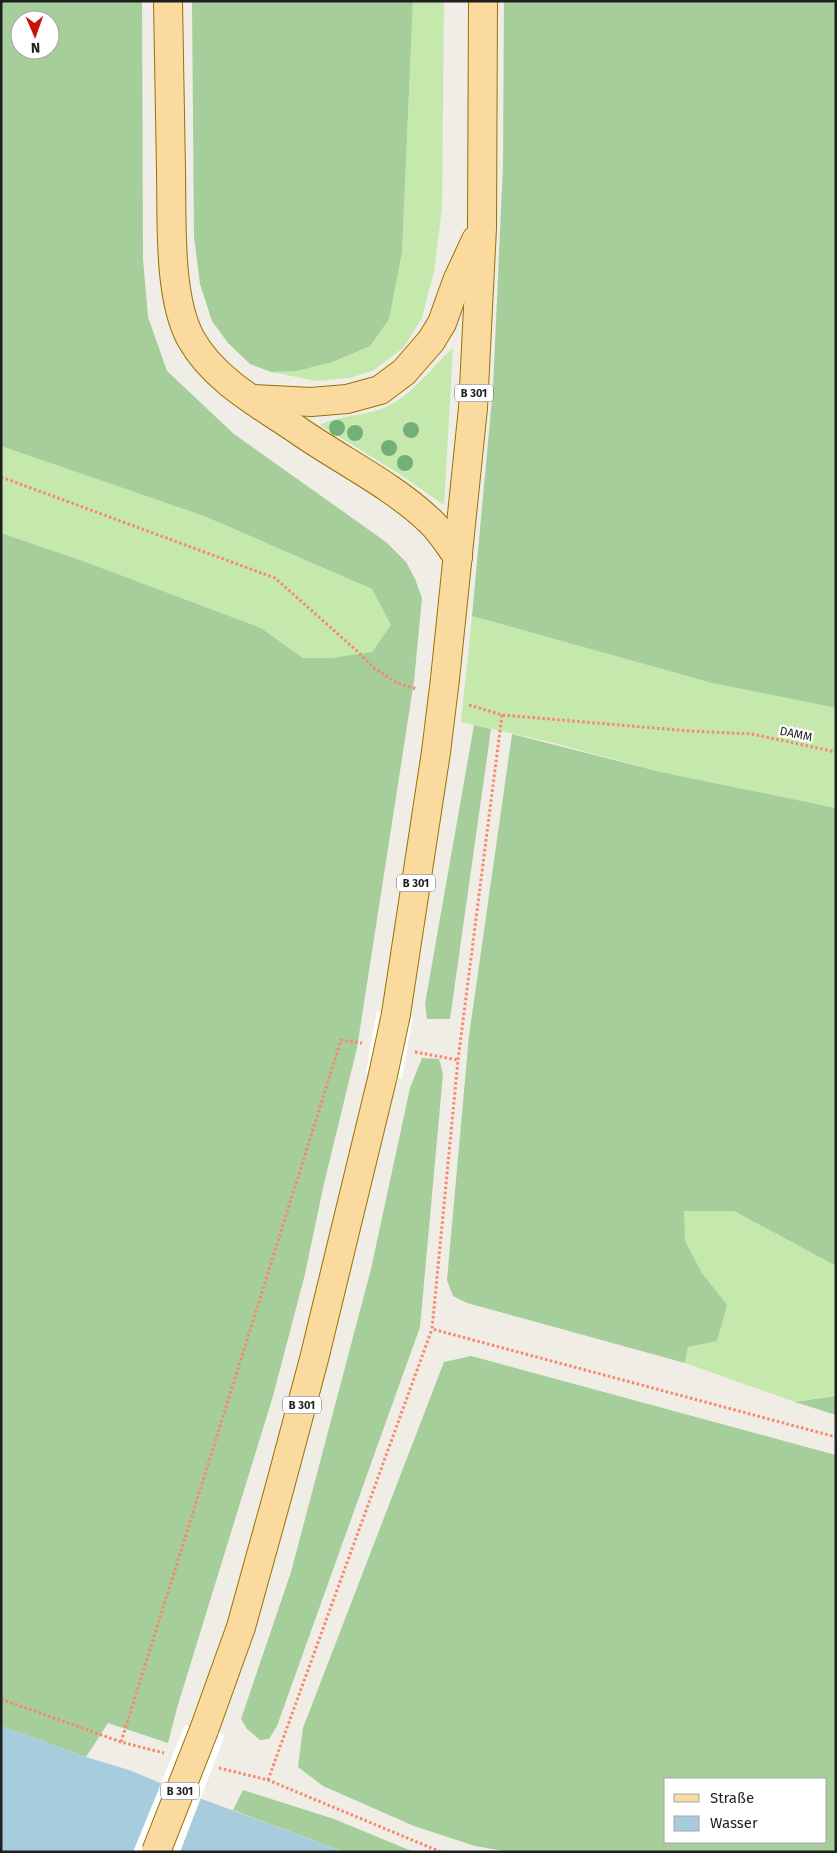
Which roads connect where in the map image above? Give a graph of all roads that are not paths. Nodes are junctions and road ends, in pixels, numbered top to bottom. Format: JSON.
{"nodes":[{"id":1,"x":168,"y":1,"type":"edge"},
{"id":2,"x":483,"y":1,"type":"edge"},
{"id":3,"x":482,"y":228,"type":"junction"},
{"id":4,"x":253,"y":399,"type":"junction"},
{"id":5,"x":458,"y":557,"type":"junction"},
{"id":6,"x":156,"y":1852,"type":"edge"}],
"edges":[{"from":1,"to":4,"type":"main road"},
{"from":2,"to":3,"type":"main road","number":"B 301"},
{"from":3,"to":4,"type":"main road"},
{"from":3,"to":5,"type":"main road","number":"B 301"},
{"from":4,"to":5,"type":"main road"},
{"from":5,"to":6,"type":"main road","number":"B 301","bridge":true}]}
